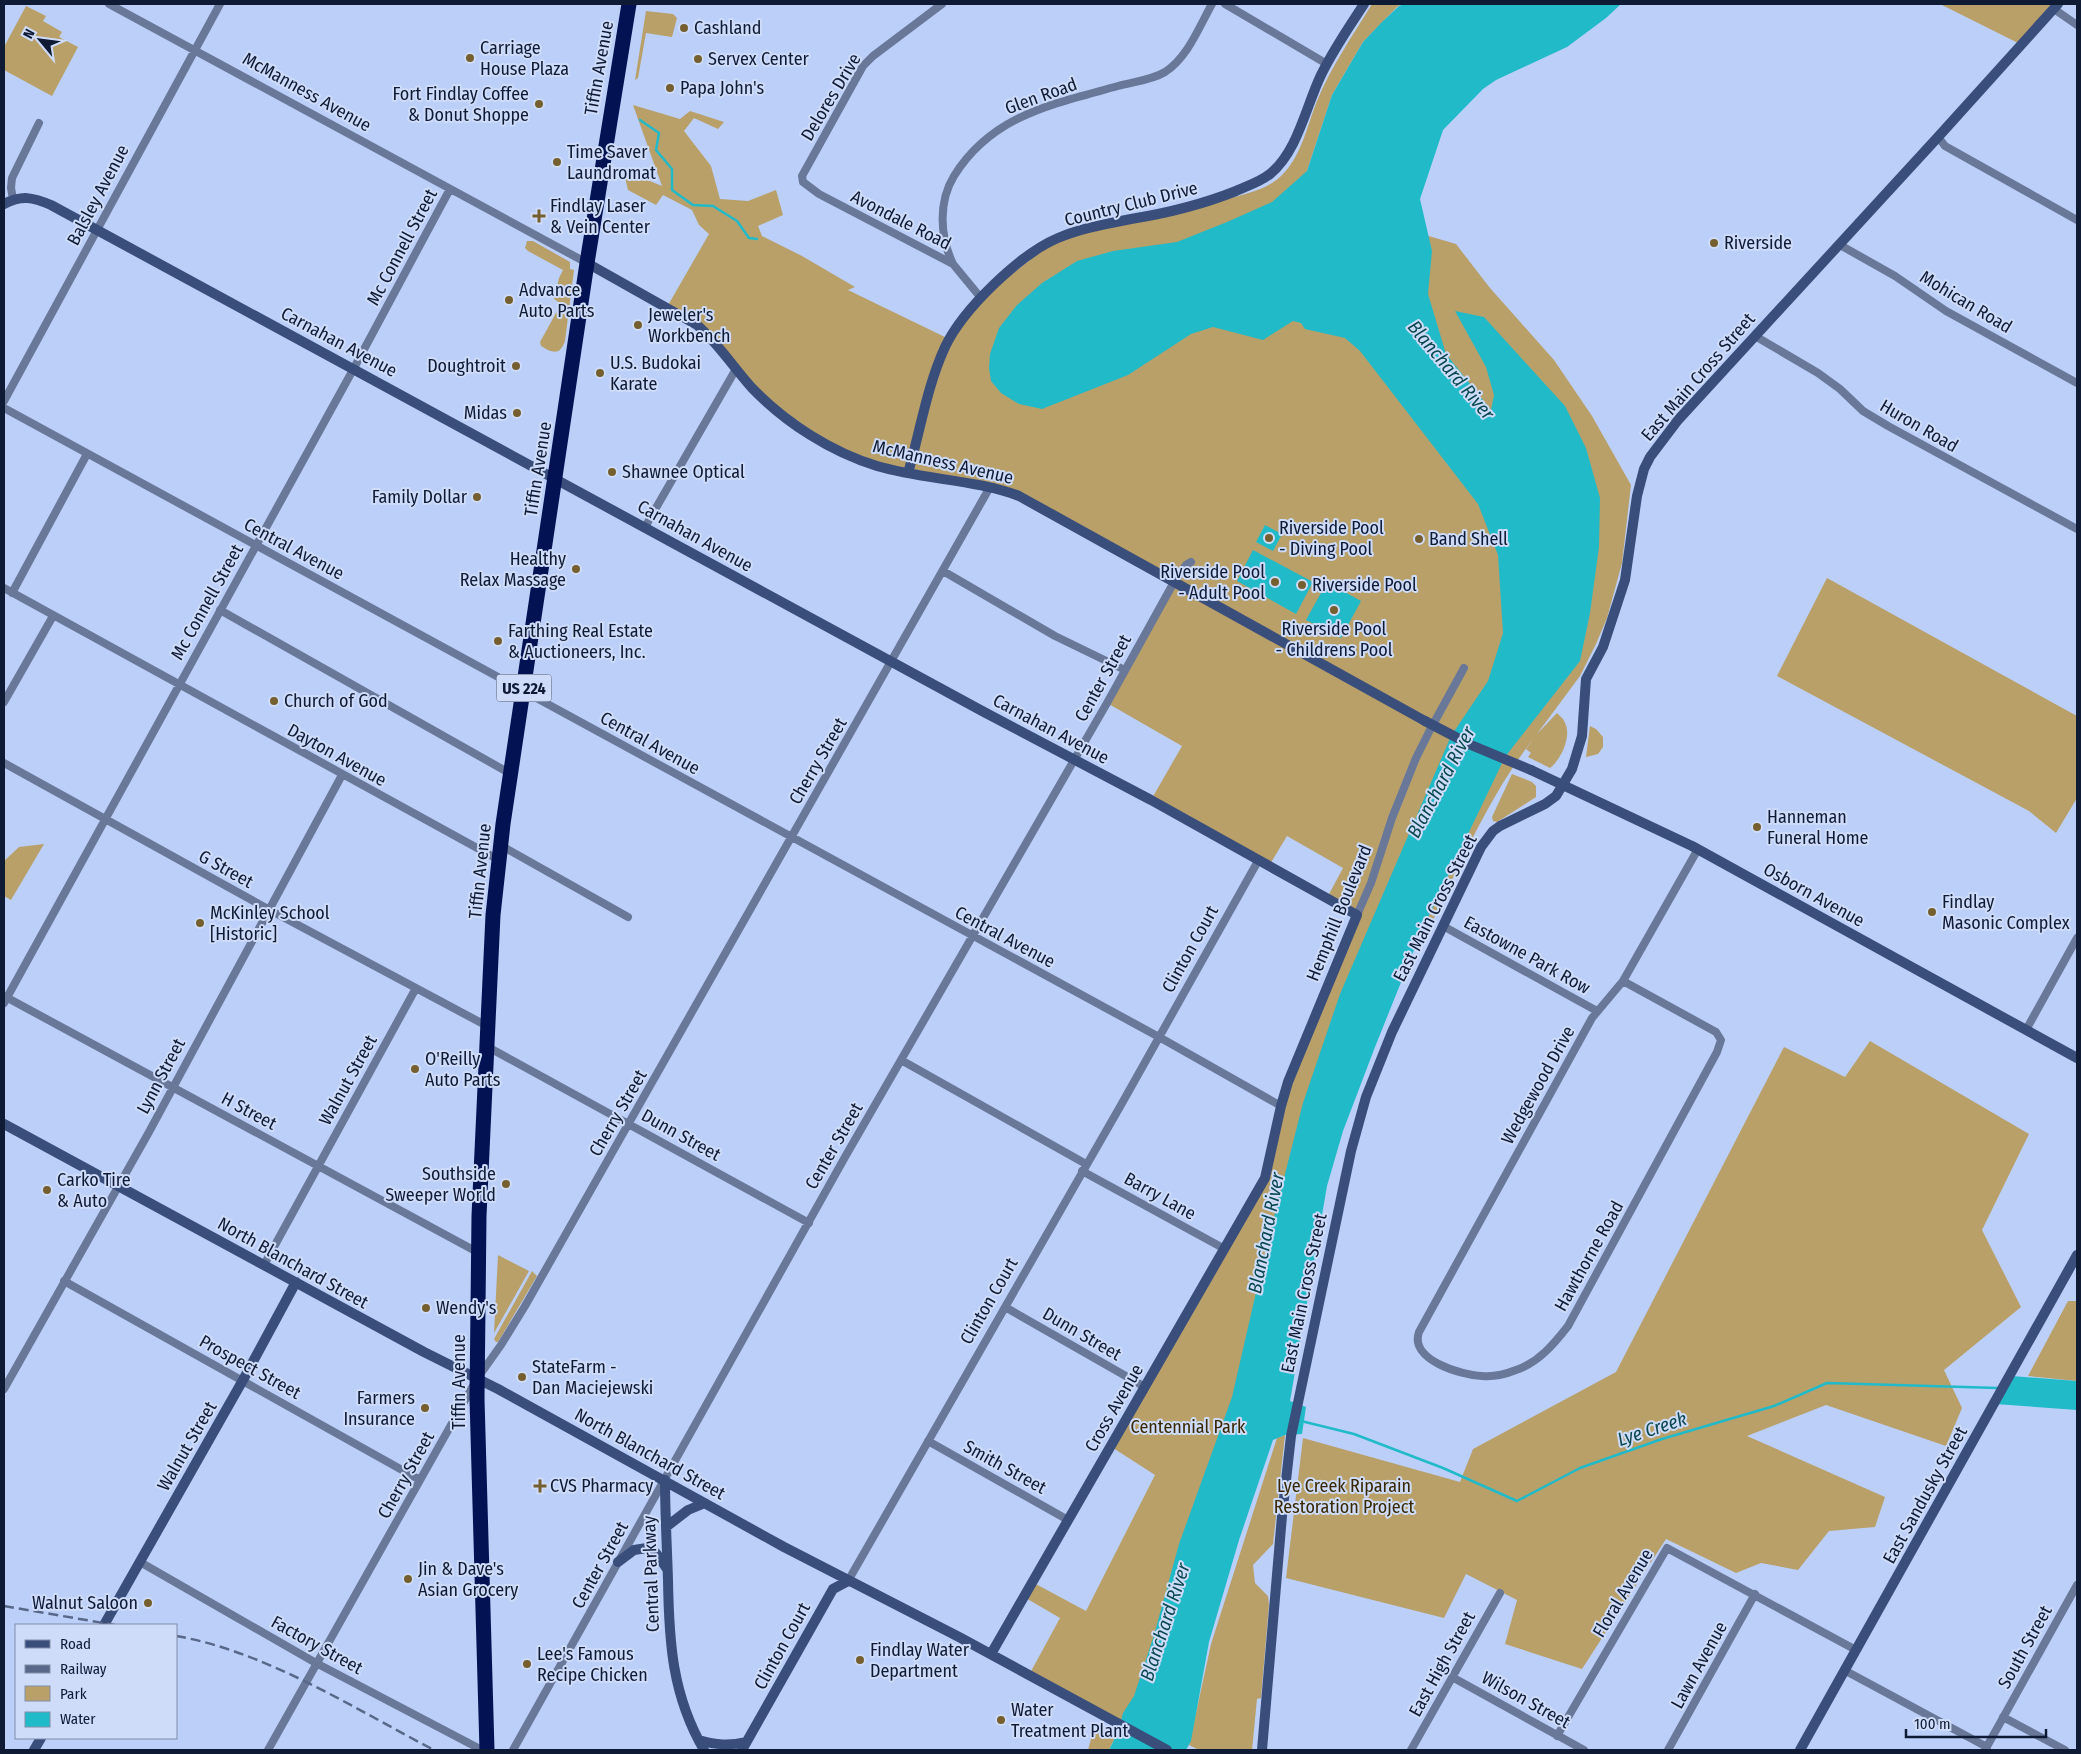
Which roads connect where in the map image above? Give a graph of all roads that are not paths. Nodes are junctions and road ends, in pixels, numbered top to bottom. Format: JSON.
{"nodes":[{"id":1,"x":109,"y":4,"type":"edge"},
{"id":2,"x":220,"y":4,"type":"edge"},
{"id":3,"x":629,"y":4,"type":"edge"},
{"id":4,"x":942,"y":4,"type":"edge"},
{"id":5,"x":1212,"y":4,"type":"edge"},
{"id":6,"x":1225,"y":4,"type":"edge"},
{"id":7,"x":1364,"y":4,"type":"edge"},
{"id":8,"x":2056,"y":6,"type":"edge"},
{"id":9,"x":2077,"y":25,"type":"edge"},
{"id":10,"x":194,"y":50,"type":"junction"},
{"id":11,"x":1327,"y":64,"type":"junction"},
{"id":12,"x":39,"y":124,"type":"dead end"},
{"id":13,"x":1938,"y":137,"type":"junction"},
{"id":14,"x":802,"y":176,"type":"joint"},
{"id":15,"x":450,"y":189,"type":"junction"},
{"id":16,"x":13,"y":199,"type":"junction"},
{"id":17,"x":4,"y":204,"type":"edge"},
{"id":18,"x":2077,"y":220,"type":"edge"},
{"id":19,"x":96,"y":230,"type":"junction"},
{"id":20,"x":1840,"y":245,"type":"junction"},
{"id":21,"x":587,"y":263,"type":"junction"},
{"id":22,"x":953,"y":264,"type":"junction"},
{"id":23,"x":981,"y":298,"type":"junction"},
{"id":24,"x":1755,"y":336,"type":"junction"},
{"id":25,"x":354,"y":368,"type":"junction"},
{"id":26,"x":736,"y":369,"type":"junction"},
{"id":27,"x":2077,"y":384,"type":"edge"},
{"id":28,"x":4,"y":401,"type":"edge"},
{"id":29,"x":4,"y":408,"type":"edge"},
{"id":30,"x":87,"y":454,"type":"junction"},
{"id":31,"x":908,"y":473,"type":"junction"},
{"id":32,"x":556,"y":478,"type":"junction"},
{"id":33,"x":990,"y":487,"type":"junction"},
{"id":34,"x":644,"y":527,"type":"junction"},
{"id":35,"x":2077,"y":529,"type":"edge"},
{"id":36,"x":256,"y":546,"type":"junction"},
{"id":37,"x":1191,"y":562,"type":"dead end"},
{"id":38,"x":943,"y":571,"type":"junction"},
{"id":39,"x":1174,"y":582,"type":"junction"},
{"id":40,"x":4,"y":588,"type":"edge"},
{"id":41,"x":12,"y":593,"type":"junction"},
{"id":42,"x":220,"y":610,"type":"junction"},
{"id":43,"x":53,"y":616,"type":"junction"},
{"id":44,"x":892,"y":662,"type":"junction"},
{"id":45,"x":1464,"y":668,"type":"dead end"},
{"id":46,"x":1125,"y":670,"type":"junction"},
{"id":47,"x":178,"y":684,"type":"junction"},
{"id":48,"x":523,"y":691,"type":"junction"},
{"id":49,"x":4,"y":702,"type":"edge"},
{"id":50,"x":1074,"y":760,"type":"junction"},
{"id":51,"x":4,"y":763,"type":"edge"},
{"id":52,"x":1531,"y":770,"type":"joint"},
{"id":53,"x":342,"y":774,"type":"junction"},
{"id":54,"x":511,"y":774,"type":"junction"},
{"id":55,"x":1563,"y":784,"type":"junction"},
{"id":56,"x":104,"y":819,"type":"junction"},
{"id":57,"x":792,"y":838,"type":"junction"},
{"id":58,"x":1698,"y":849,"type":"junction"},
{"id":59,"x":499,"y":852,"type":"junction"},
{"id":60,"x":1258,"y":860,"type":"junction"},
{"id":61,"x":268,"y":909,"type":"junction"},
{"id":62,"x":1357,"y":915,"type":"junction"},
{"id":63,"x":628,"y":917,"type":"dead end"},
{"id":64,"x":1443,"y":926,"type":"junction"},
{"id":65,"x":972,"y":936,"type":"junction"},
{"id":66,"x":2077,"y":938,"type":"edge"},
{"id":67,"x":1623,"y":981,"type":"junction"},
{"id":68,"x":416,"y":988,"type":"junction"},
{"id":69,"x":5,"y":999,"type":"edge"},
{"id":70,"x":1597,"y":1011,"type":"junction"},
{"id":71,"x":487,"y":1026,"type":"junction"},
{"id":72,"x":2026,"y":1030,"type":"junction"},
{"id":73,"x":1159,"y":1037,"type":"junction"},
{"id":74,"x":486,"y":1046,"type":"junction"},
{"id":75,"x":2077,"y":1058,"type":"edge"},
{"id":76,"x":901,"y":1060,"type":"junction"},
{"id":77,"x":173,"y":1087,"type":"junction"},
{"id":78,"x":1281,"y":1106,"type":"junction"},
{"id":79,"x":629,"y":1123,"type":"junction"},
{"id":80,"x":4,"y":1124,"type":"edge"},
{"id":81,"x":320,"y":1165,"type":"junction"},
{"id":82,"x":1084,"y":1168,"type":"junction"},
{"id":83,"x":1265,"y":1178,"type":"joint"},
{"id":84,"x":118,"y":1186,"type":"junction"},
{"id":85,"x":809,"y":1223,"type":"junction"},
{"id":86,"x":1223,"y":1248,"type":"junction"},
{"id":87,"x":479,"y":1253,"type":"junction"},
{"id":88,"x":2077,"y":1255,"type":"edge"},
{"id":89,"x":264,"y":1265,"type":"junction"},
{"id":90,"x":64,"y":1281,"type":"junction"},
{"id":91,"x":296,"y":1282,"type":"junction"},
{"id":92,"x":1005,"y":1307,"type":"junction"},
{"id":93,"x":1416,"y":1342,"type":"joint"},
{"id":94,"x":477,"y":1378,"type":"junction"},
{"id":95,"x":243,"y":1380,"type":"junction"},
{"id":96,"x":1145,"y":1387,"type":"junction"},
{"id":97,"x":4,"y":1389,"type":"edge"},
{"id":98,"x":928,"y":1441,"type":"junction"},
{"id":99,"x":420,"y":1480,"type":"junction"},
{"id":100,"x":665,"y":1480,"type":"junction"},
{"id":101,"x":705,"y":1503,"type":"junction"},
{"id":102,"x":1068,"y":1520,"type":"junction"},
{"id":103,"x":666,"y":1527,"type":"junction"},
{"id":104,"x":140,"y":1562,"type":"junction"},
{"id":105,"x":618,"y":1562,"type":"junction"},
{"id":106,"x":667,"y":1570,"type":"junction"},
{"id":107,"x":848,"y":1581,"type":"junction"},
{"id":108,"x":2077,"y":1585,"type":"edge"},
{"id":109,"x":1500,"y":1593,"type":"dead end"},
{"id":110,"x":1755,"y":1594,"type":"junction"},
{"id":111,"x":105,"y":1624,"type":"edge"},
{"id":112,"x":1856,"y":1650,"type":"junction"},
{"id":113,"x":991,"y":1654,"type":"junction"},
{"id":114,"x":316,"y":1663,"type":"junction"},
{"id":115,"x":1844,"y":1670,"type":"junction"},
{"id":116,"x":1452,"y":1677,"type":"junction"},
{"id":117,"x":2003,"y":1717,"type":"junction"},
{"id":118,"x":1558,"y":1736,"type":"junction"},
{"id":119,"x":40,"y":1739,"type":"edge"},
{"id":120,"x":698,"y":1740,"type":"junction"},
{"id":121,"x":744,"y":1746,"type":"edge"},
{"id":122,"x":1986,"y":1748,"type":"edge"},
{"id":123,"x":34,"y":1750,"type":"edge"},
{"id":124,"x":268,"y":1750,"type":"edge"},
{"id":125,"x":482,"y":1750,"type":"edge"},
{"id":126,"x":487,"y":1750,"type":"edge"},
{"id":127,"x":513,"y":1750,"type":"edge"},
{"id":128,"x":704,"y":1750,"type":"edge"},
{"id":129,"x":1167,"y":1750,"type":"edge"},
{"id":130,"x":1262,"y":1750,"type":"edge"},
{"id":131,"x":1411,"y":1750,"type":"edge"},
{"id":132,"x":1584,"y":1750,"type":"edge"},
{"id":133,"x":1668,"y":1750,"type":"edge"},
{"id":134,"x":1800,"y":1750,"type":"edge"},
{"id":135,"x":2065,"y":1750,"type":"edge"}],
"edges":[{"from":1,"to":10,"type":"street","name":"McManness Avenue"},
{"from":2,"to":10,"type":"street","name":"Balsley Avenue"},
{"from":3,"to":21,"type":"highway","name":"Tiffin Avenue","number":"US 224"},
{"from":4,"to":14,"type":"street","name":"Delores Drive"},
{"from":5,"to":22,"type":"street","name":"Glen Road"},
{"from":6,"to":11,"type":"street"},
{"from":7,"to":11,"type":"main road","name":"Country Club Drive"},
{"from":8,"to":9,"type":"street"},
{"from":8,"to":13,"type":"main road","name":"East Main Cross Street"},
{"from":10,"to":15,"type":"street","name":"McManness Avenue"},
{"from":10,"to":19,"type":"street","name":"Balsley Avenue"},
{"from":11,"to":23,"type":"main road","name":"Country Club Drive"},
{"from":12,"to":16,"type":"street"},
{"from":13,"to":18,"type":"street"},
{"from":13,"to":20,"type":"main road","name":"East Main Cross Street"},
{"from":14,"to":22,"type":"street","name":"Avondale Road"},
{"from":15,"to":21,"type":"street","name":"McManness Avenue"},
{"from":15,"to":25,"type":"street","name":"Mc Connell Street"},
{"from":16,"to":17,"type":"main road"},
{"from":16,"to":19,"type":"main road","name":"Carnahan Avenue"},
{"from":19,"to":25,"type":"main road","name":"Carnahan Avenue"},
{"from":19,"to":28,"type":"street","name":"Balsley Avenue"},
{"from":20,"to":24,"type":"main road","name":"East Main Cross Street"},
{"from":20,"to":27,"type":"street","name":"Mohican Road"},
{"from":21,"to":26,"type":"main road","name":"McManness Avenue"},
{"from":21,"to":32,"type":"highway","name":"Tiffin Avenue","number":"US 224"},
{"from":22,"to":23,"type":"street","name":"Avondale Road"},
{"from":23,"to":31,"type":"main road","name":"Country Club Drive"},
{"from":24,"to":35,"type":"street","name":"Huron Road"},
{"from":24,"to":55,"type":"main road","name":"East Main Cross Street"},
{"from":25,"to":32,"type":"main road","name":"Carnahan Avenue"},
{"from":25,"to":36,"type":"street","name":"Mc Connell Street"},
{"from":26,"to":31,"type":"main road","name":"McManness Avenue"},
{"from":26,"to":34,"type":"street"},
{"from":29,"to":30,"type":"street","name":"Central Avenue"},
{"from":30,"to":36,"type":"street","name":"Central Avenue"},
{"from":30,"to":41,"type":"street"},
{"from":31,"to":33,"type":"main road","name":"McManness Avenue"},
{"from":32,"to":34,"type":"main road","name":"Carnahan Avenue"},
{"from":32,"to":48,"type":"highway","name":"Tiffin Avenue","number":"US 224"},
{"from":33,"to":38,"type":"street","name":"Cherry Street"},
{"from":33,"to":39,"type":"main road","name":"McManness Avenue"},
{"from":34,"to":44,"type":"main road","name":"Carnahan Avenue"},
{"from":36,"to":42,"type":"street","name":"Mc Connell Street"},
{"from":36,"to":48,"type":"street","name":"Central Avenue"},
{"from":37,"to":39,"type":"street","name":"Center Street"},
{"from":38,"to":44,"type":"street","name":"Cherry Street"},
{"from":38,"to":46,"type":"street"},
{"from":39,"to":46,"type":"street","name":"Center Street"},
{"from":39,"to":52,"type":"main road","name":"McManness Avenue","bridge":true},
{"from":40,"to":41,"type":"street","name":"Dayton Avenue"},
{"from":41,"to":43,"type":"street","name":"Dayton Avenue"},
{"from":42,"to":47,"type":"street","name":"Mc Connell Street"},
{"from":42,"to":54,"type":"street"},
{"from":43,"to":47,"type":"street","name":"Dayton Avenue"},
{"from":43,"to":49,"type":"street"},
{"from":44,"to":50,"type":"main road","name":"Carnahan Avenue"},
{"from":44,"to":57,"type":"street","name":"Cherry Street"},
{"from":45,"to":62,"type":"street","name":"Hemphill Boulevard"},
{"from":46,"to":50,"type":"street","name":"Center Street"},
{"from":47,"to":53,"type":"street","name":"Dayton Avenue"},
{"from":47,"to":56,"type":"street","name":"Mc Connell Street"},
{"from":48,"to":54,"type":"highway","name":"Tiffin Avenue","number":"US 224"},
{"from":48,"to":57,"type":"street","name":"Central Avenue"},
{"from":50,"to":60,"type":"main road","name":"Carnahan Avenue"},
{"from":50,"to":65,"type":"street","name":"Center Street"},
{"from":51,"to":56,"type":"street","name":"G Street"},
{"from":52,"to":55,"type":"main road","name":"Osborn Avenue"},
{"from":53,"to":59,"type":"street","name":"Dayton Avenue"},
{"from":53,"to":61,"type":"street","name":"Lynn Street"},
{"from":54,"to":59,"type":"highway","name":"Tiffin Avenue","number":"US 224"},
{"from":55,"to":58,"type":"main road","name":"Osborn Avenue"},
{"from":55,"to":64,"type":"main road","name":"East Main Cross Street"},
{"from":56,"to":61,"type":"street","name":"G Street"},
{"from":56,"to":69,"type":"street","name":"Mc Connell Street"},
{"from":57,"to":65,"type":"street","name":"Central Avenue"},
{"from":57,"to":79,"type":"street","name":"Cherry Street"},
{"from":58,"to":67,"type":"street","name":"Wedgewood Drive"},
{"from":58,"to":72,"type":"main road","name":"Osborn Avenue"},
{"from":59,"to":63,"type":"street","name":"Dayton Avenue"},
{"from":59,"to":71,"type":"highway","name":"Tiffin Avenue","number":"US 224"},
{"from":60,"to":62,"type":"main road","name":"Carnahan Avenue"},
{"from":60,"to":73,"type":"street","name":"Clinton Court"},
{"from":61,"to":68,"type":"street","name":"G Street"},
{"from":61,"to":77,"type":"street","name":"Lynn Street"},
{"from":62,"to":78,"type":"main road","name":"Hemphill Boulevard"},
{"from":64,"to":70,"type":"street","name":"Eastowne Park Row"},
{"from":64,"to":130,"type":"main road","name":"East Main Cross Street"},
{"from":65,"to":73,"type":"street","name":"Central Avenue"},
{"from":65,"to":76,"type":"street","name":"Center Street"},
{"from":66,"to":72,"type":"street"},
{"from":67,"to":70,"type":"street","name":"Wedgewood Drive"},
{"from":67,"to":93,"type":"street","name":"Hawthorne Road"},
{"from":68,"to":71,"type":"street","name":"G Street"},
{"from":68,"to":81,"type":"street","name":"Walnut Street"},
{"from":69,"to":77,"type":"street","name":"H Street"},
{"from":70,"to":93,"type":"street","name":"Wedgewood Drive"},
{"from":71,"to":74,"type":"highway","name":"Tiffin Avenue","number":"US 224"},
{"from":72,"to":75,"type":"main road","name":"Osborn Avenue"},
{"from":73,"to":78,"type":"street","name":"Central Avenue"},
{"from":73,"to":82,"type":"street","name":"Clinton Court"},
{"from":74,"to":79,"type":"street","name":"Dunn Street"},
{"from":74,"to":87,"type":"highway","name":"Tiffin Avenue","number":"US 224"},
{"from":76,"to":82,"type":"street","name":"Barry Lane"},
{"from":76,"to":85,"type":"street","name":"Center Street"},
{"from":77,"to":81,"type":"street","name":"H Street"},
{"from":77,"to":84,"type":"street","name":"Lynn Street"},
{"from":78,"to":83,"type":"main road","name":"Hemphill Boulevard"},
{"from":79,"to":85,"type":"street","name":"Dunn Street"},
{"from":79,"to":94,"type":"street","name":"Cherry Street"},
{"from":80,"to":84,"type":"main road","name":"North Blanchard Street"},
{"from":81,"to":87,"type":"street","name":"H Street"},
{"from":81,"to":89,"type":"street","name":"Walnut Street"},
{"from":82,"to":86,"type":"street","name":"Barry Lane"},
{"from":82,"to":92,"type":"street","name":"Clinton Court"},
{"from":83,"to":86,"type":"main road","name":"Cross Avenue"},
{"from":84,"to":89,"type":"main road","name":"North Blanchard Street"},
{"from":84,"to":90,"type":"street","name":"Lynn Street"},
{"from":85,"to":100,"type":"street","name":"Center Street"},
{"from":86,"to":96,"type":"main road","name":"Cross Avenue"},
{"from":87,"to":94,"type":"highway","name":"Tiffin Avenue","number":"US 224"},
{"from":88,"to":112,"type":"main road","name":"East Sandusky Street"},
{"from":89,"to":91,"type":"main road","name":"North Blanchard Street"},
{"from":90,"to":95,"type":"street","name":"Prospect Street"},
{"from":90,"to":97,"type":"street","name":"Lynn Street"},
{"from":91,"to":94,"type":"main road","name":"North Blanchard Street"},
{"from":91,"to":95,"type":"main road","name":"Walnut Street"},
{"from":92,"to":96,"type":"street","name":"Dunn Street"},
{"from":92,"to":98,"type":"street","name":"Clinton Court"},
{"from":94,"to":99,"type":"street","name":"Cherry Street"},
{"from":94,"to":100,"type":"main road","name":"North Blanchard Street"},
{"from":94,"to":126,"type":"highway","name":"Tiffin Avenue","number":"US 224"},
{"from":95,"to":99,"type":"street","name":"Prospect Street"},
{"from":95,"to":104,"type":"main road","name":"Walnut Street"},
{"from":96,"to":102,"type":"main road","name":"Cross Avenue"},
{"from":98,"to":102,"type":"street","name":"Smith Street"},
{"from":98,"to":107,"type":"street","name":"Clinton Court"},
{"from":99,"to":114,"type":"street","name":"Cherry Street"},
{"from":100,"to":101,"type":"main road","name":"North Blanchard Street"},
{"from":100,"to":103,"type":"main road","name":"Central Parkway"},
{"from":100,"to":105,"type":"street","name":"Center Street"},
{"from":101,"to":103,"type":"main road"},
{"from":101,"to":107,"type":"main road","name":"North Blanchard Street"},
{"from":102,"to":113,"type":"main road","name":"Cross Avenue"},
{"from":103,"to":106,"type":"main road","name":"Central Parkway"},
{"from":104,"to":111,"type":"main road","name":"Walnut Street"},
{"from":104,"to":114,"type":"street","name":"Factory Street"},
{"from":105,"to":106,"type":"main road"},
{"from":105,"to":127,"type":"street","name":"Center Street"},
{"from":106,"to":120,"type":"main road","name":"Central Parkway"},
{"from":107,"to":113,"type":"main road","name":"North Blanchard Street"},
{"from":107,"to":121,"type":"main road","name":"Clinton Court"},
{"from":108,"to":117,"type":"street","name":"South Street"},
{"from":109,"to":116,"type":"street","name":"East High Street"},
{"from":110,"to":112,"type":"street","name":"Floral Avenue"},
{"from":110,"to":118,"type":"street","name":"Floral Avenue"},
{"from":110,"to":133,"type":"street","name":"Lawn Avenue"},
{"from":112,"to":115,"type":"main road","name":"East Sandusky Street"},
{"from":113,"to":129,"type":"main road","name":"North Blanchard Street"},
{"from":114,"to":124,"type":"street","name":"Cherry Street"},
{"from":114,"to":125,"type":"street","name":"Factory Street"},
{"from":115,"to":122,"type":"street"},
{"from":115,"to":134,"type":"main road","name":"East Sandusky Street"},
{"from":116,"to":118,"type":"street","name":"Wilson Street"},
{"from":116,"to":131,"type":"street","name":"East High Street"},
{"from":117,"to":122,"type":"street","name":"South Street"},
{"from":117,"to":135,"type":"street"},
{"from":118,"to":132,"type":"street","name":"Wilson Street"},
{"from":119,"to":123,"type":"main road"},
{"from":120,"to":121,"type":"main road"},
{"from":120,"to":128,"type":"main road","name":"Central Parkway"}]}
